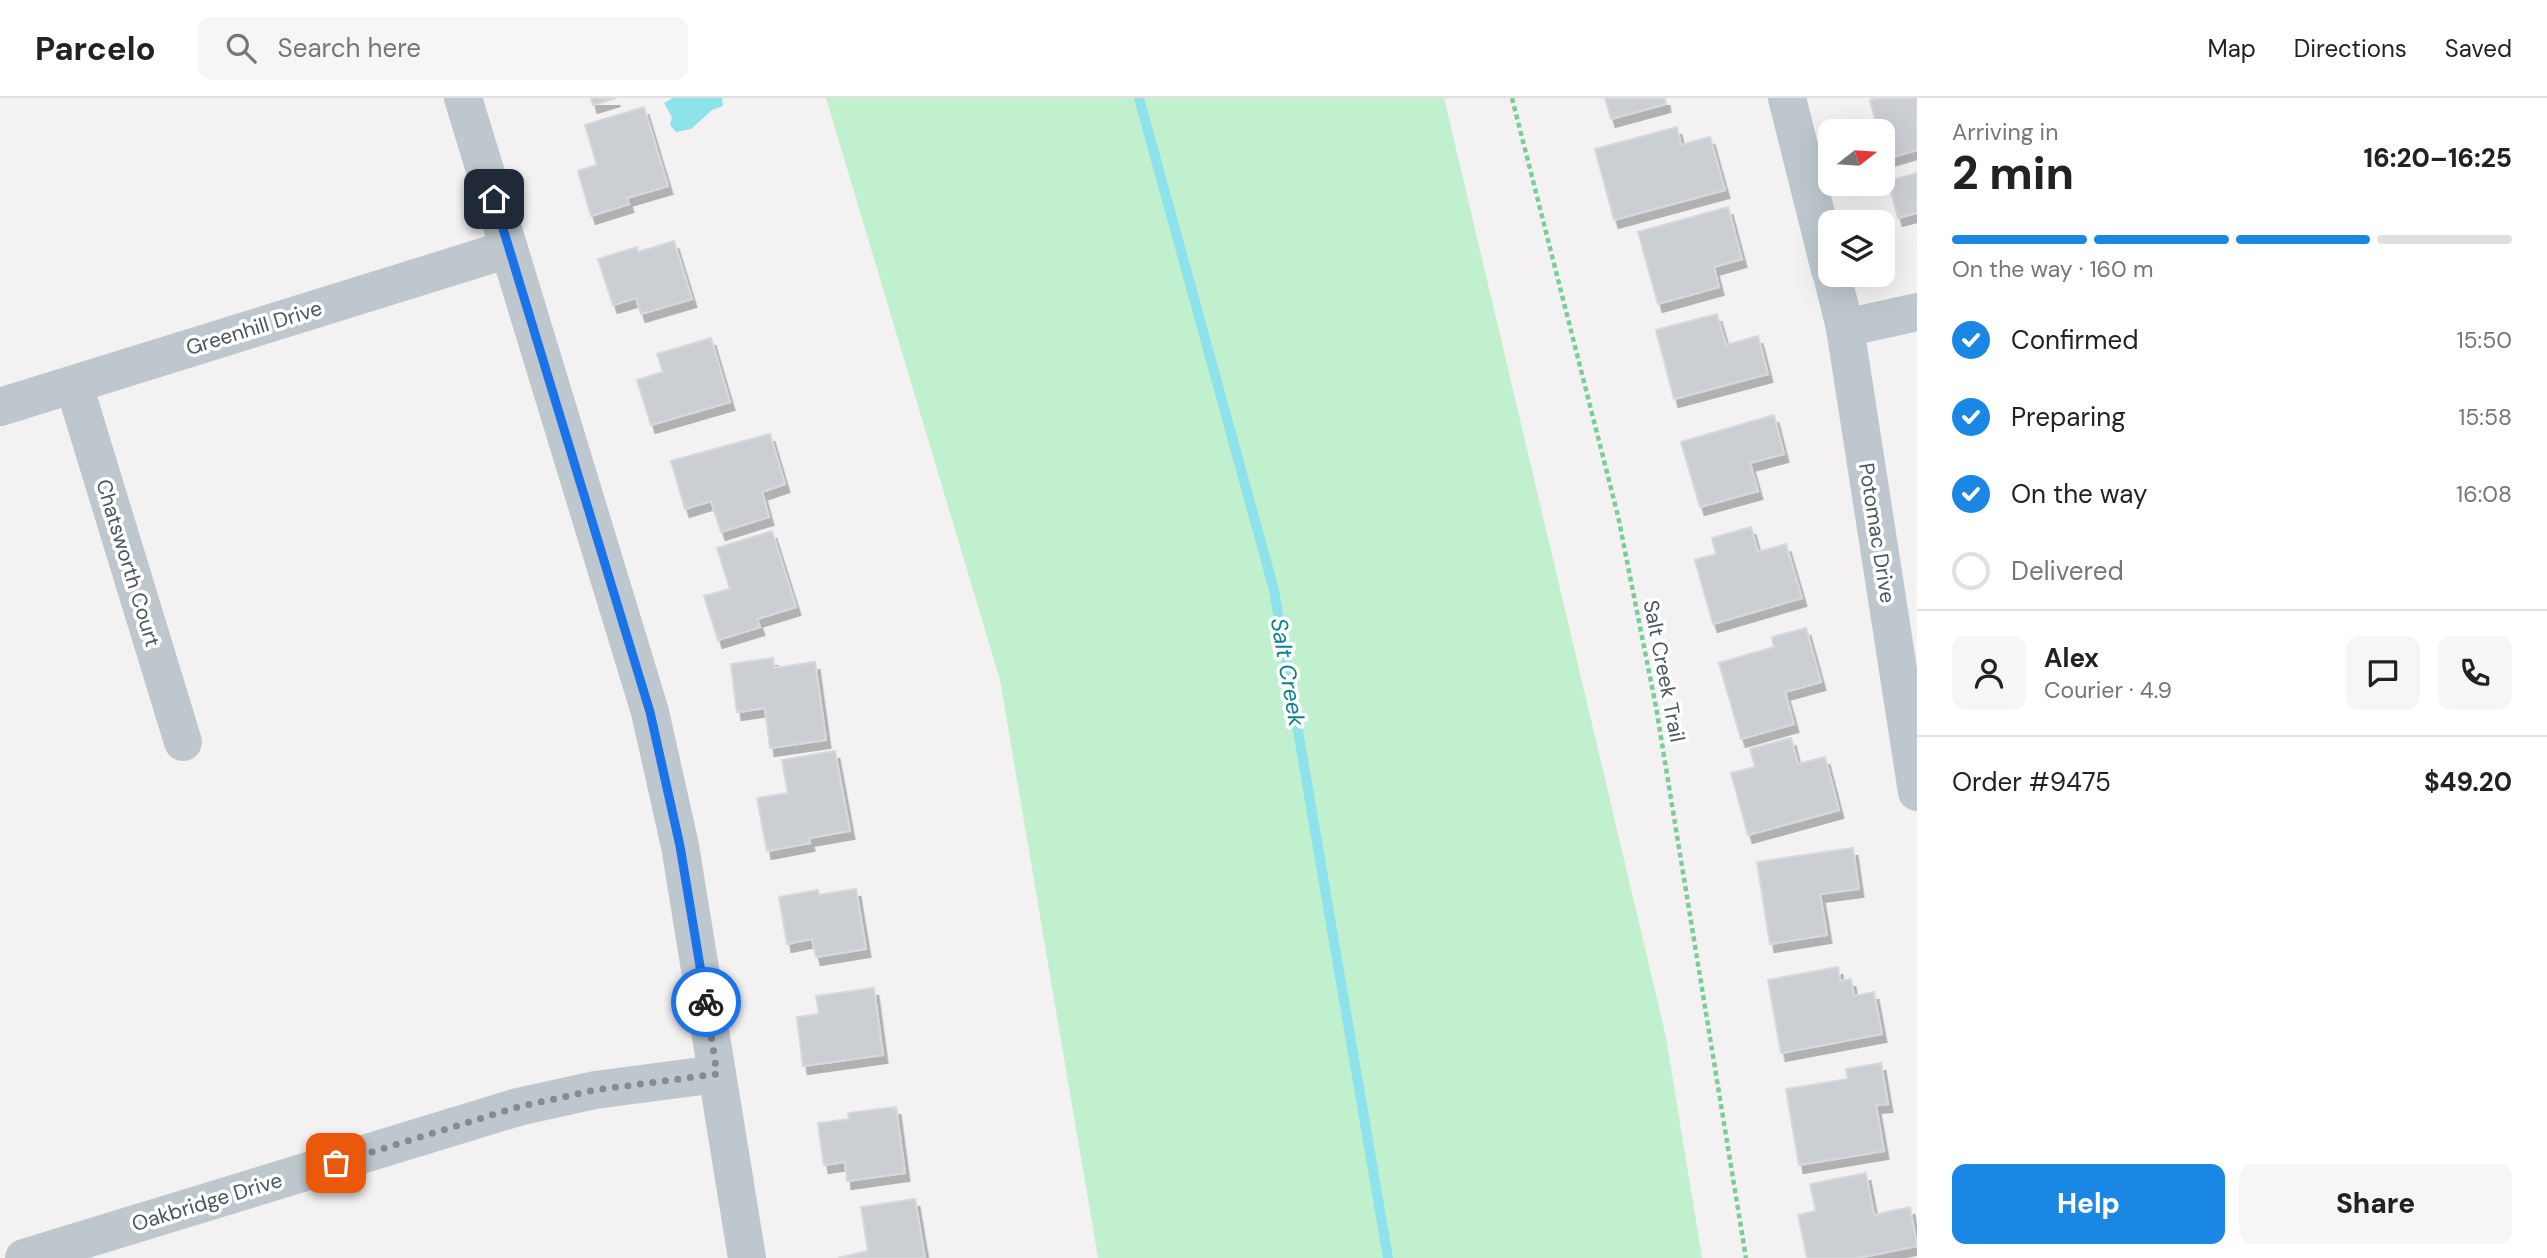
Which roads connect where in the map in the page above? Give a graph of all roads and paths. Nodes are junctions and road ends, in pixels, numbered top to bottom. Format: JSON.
{"nodes":[{"id":1,"x":463,"y":98,"type":"edge"},
{"id":2,"x":1512,"y":98,"type":"edge"},
{"id":3,"x":1787,"y":98,"type":"edge"},
{"id":4,"x":1818,"y":221,"type":"edge"},
{"id":5,"x":509,"y":249,"type":"junction"},
{"id":6,"x":1835,"y":287,"type":"edge"},
{"id":7,"x":1917,"y":312,"type":"edge"},
{"id":8,"x":1845,"y":328,"type":"junction"},
{"id":9,"x":74,"y":384,"type":"junction"},
{"id":10,"x":0,"y":407,"type":"edge"},
{"id":11,"x":183,"y":742,"type":"dead end"},
{"id":12,"x":1917,"y":792,"type":"edge"},
{"id":13,"x":717,"y":1074,"type":"junction"},
{"id":14,"x":24,"y":1258,"type":"edge"},
{"id":15,"x":747,"y":1258,"type":"edge"},
{"id":16,"x":1746,"y":1258,"type":"edge"}],
"edges":[{"from":1,"to":5,"type":"street"},
{"from":2,"to":16,"type":"path","name":"Salt Creek Trail"},
{"from":3,"to":4,"type":"street","name":"Potomac Drive"},
{"from":5,"to":9,"type":"street","name":"Greenhill Drive"},
{"from":5,"to":13,"type":"street"},
{"from":6,"to":8,"type":"street","name":"Potomac Drive"},
{"from":7,"to":8,"type":"street"},
{"from":8,"to":12,"type":"street","name":"Potomac Drive"},
{"from":9,"to":10,"type":"street","name":"Greenhill Drive"},
{"from":9,"to":11,"type":"street","name":"Chatsworth Court"},
{"from":13,"to":14,"type":"street","name":"Oakbridge Drive"},
{"from":13,"to":15,"type":"street"}]}
